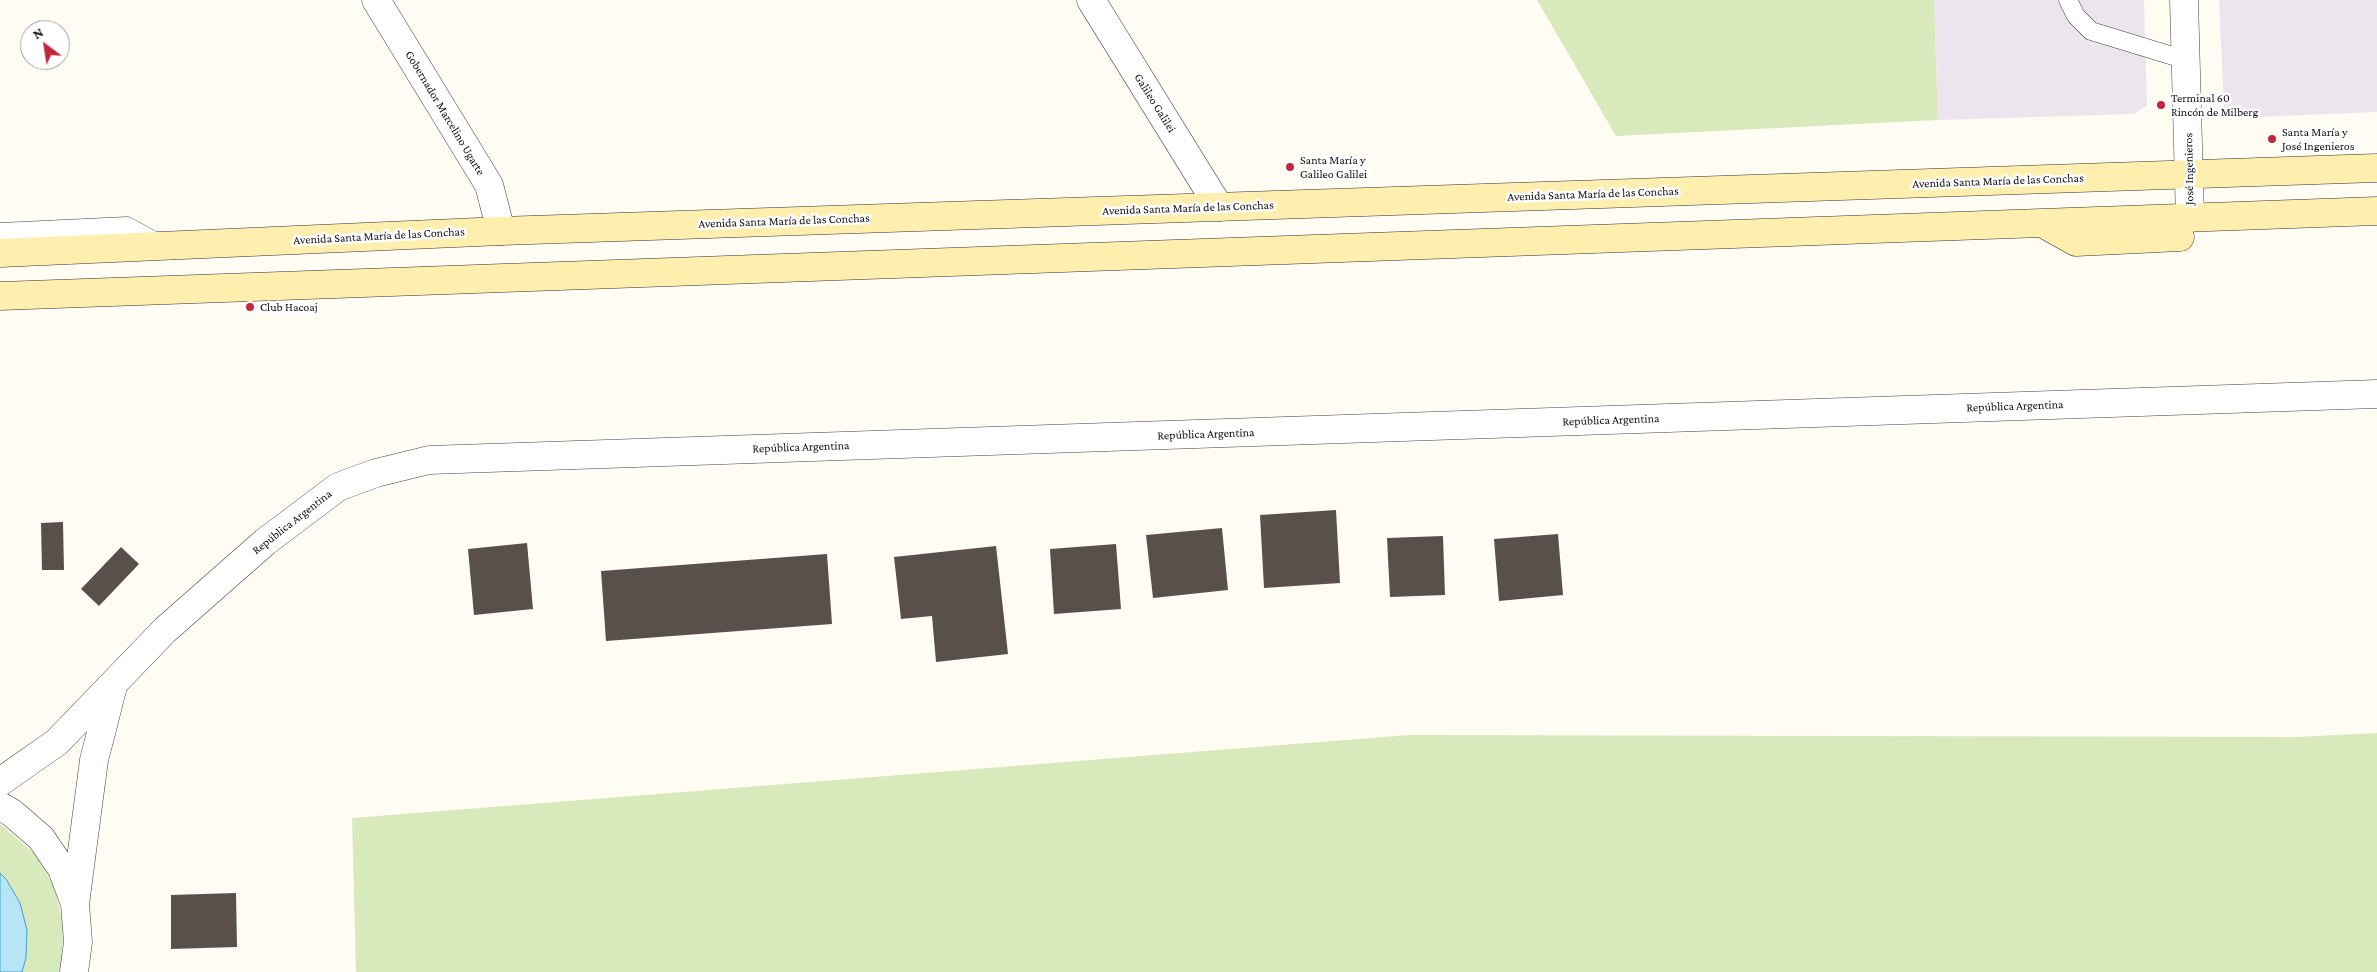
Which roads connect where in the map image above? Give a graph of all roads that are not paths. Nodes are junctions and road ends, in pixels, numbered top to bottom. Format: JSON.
{"nodes":[{"id":1,"x":376,"y":0,"type":"edge"},
{"id":2,"x":1091,"y":0,"type":"edge"},
{"id":3,"x":2068,"y":0,"type":"edge"},
{"id":4,"x":2184,"y":0,"type":"edge"},
{"id":5,"x":2186,"y":60,"type":"junction"},
{"id":6,"x":2377,"y":168,"type":"edge"},
{"id":7,"x":2189,"y":174,"type":"junction"},
{"id":8,"x":1219,"y":207,"type":"junction"},
{"id":9,"x":2377,"y":212,"type":"edge"},
{"id":10,"x":2190,"y":218,"type":"junction"},
{"id":11,"x":501,"y":230,"type":"junction"},
{"id":12,"x":0,"y":232,"type":"edge"},
{"id":13,"x":163,"y":245,"type":"junction"},
{"id":14,"x":0,"y":253,"type":"edge"},
{"id":15,"x":0,"y":296,"type":"edge"},
{"id":16,"x":2377,"y":394,"type":"edge"},
{"id":17,"x":114,"y":685,"type":"junction"},
{"id":18,"x":0,"y":782,"type":"edge"},
{"id":19,"x":0,"y":806,"type":"edge"},
{"id":20,"x":75,"y":904,"type":"junction"},
{"id":21,"x":74,"y":972,"type":"edge"}],
"edges":[{"from":1,"to":11,"type":"street","name":"Gobernador Marcelino Ugarte"},
{"from":2,"to":8,"type":"street","name":"Galileo Galilei"},
{"from":3,"to":5,"type":"lane"},
{"from":4,"to":5,"type":"street","name":"José Ingenieros"},
{"from":5,"to":7,"type":"street","name":"José Ingenieros"},
{"from":6,"to":7,"type":"main road","name":"Avenida Santa María de las Conchas"},
{"from":7,"to":8,"type":"main road","name":"Avenida Santa María de las Conchas"},
{"from":7,"to":10,"type":"street","name":"José Ingenieros"},
{"from":8,"to":11,"type":"main road","name":"Avenida Santa María de las Conchas"},
{"from":9,"to":10,"type":"main road"},
{"from":10,"to":15,"type":"main road"},
{"from":11,"to":13,"type":"main road","name":"Avenida Santa María de las Conchas"},
{"from":12,"to":13,"type":"lane"},
{"from":13,"to":14,"type":"main road","name":"Avenida Santa María de las Conchas"},
{"from":16,"to":17,"type":"street","name":"República Argentina"},
{"from":17,"to":18,"type":"street","name":"República Argentina"},
{"from":17,"to":20,"type":"street","name":"República Argentina"},
{"from":19,"to":20,"type":"street"},
{"from":20,"to":21,"type":"street"}]}
